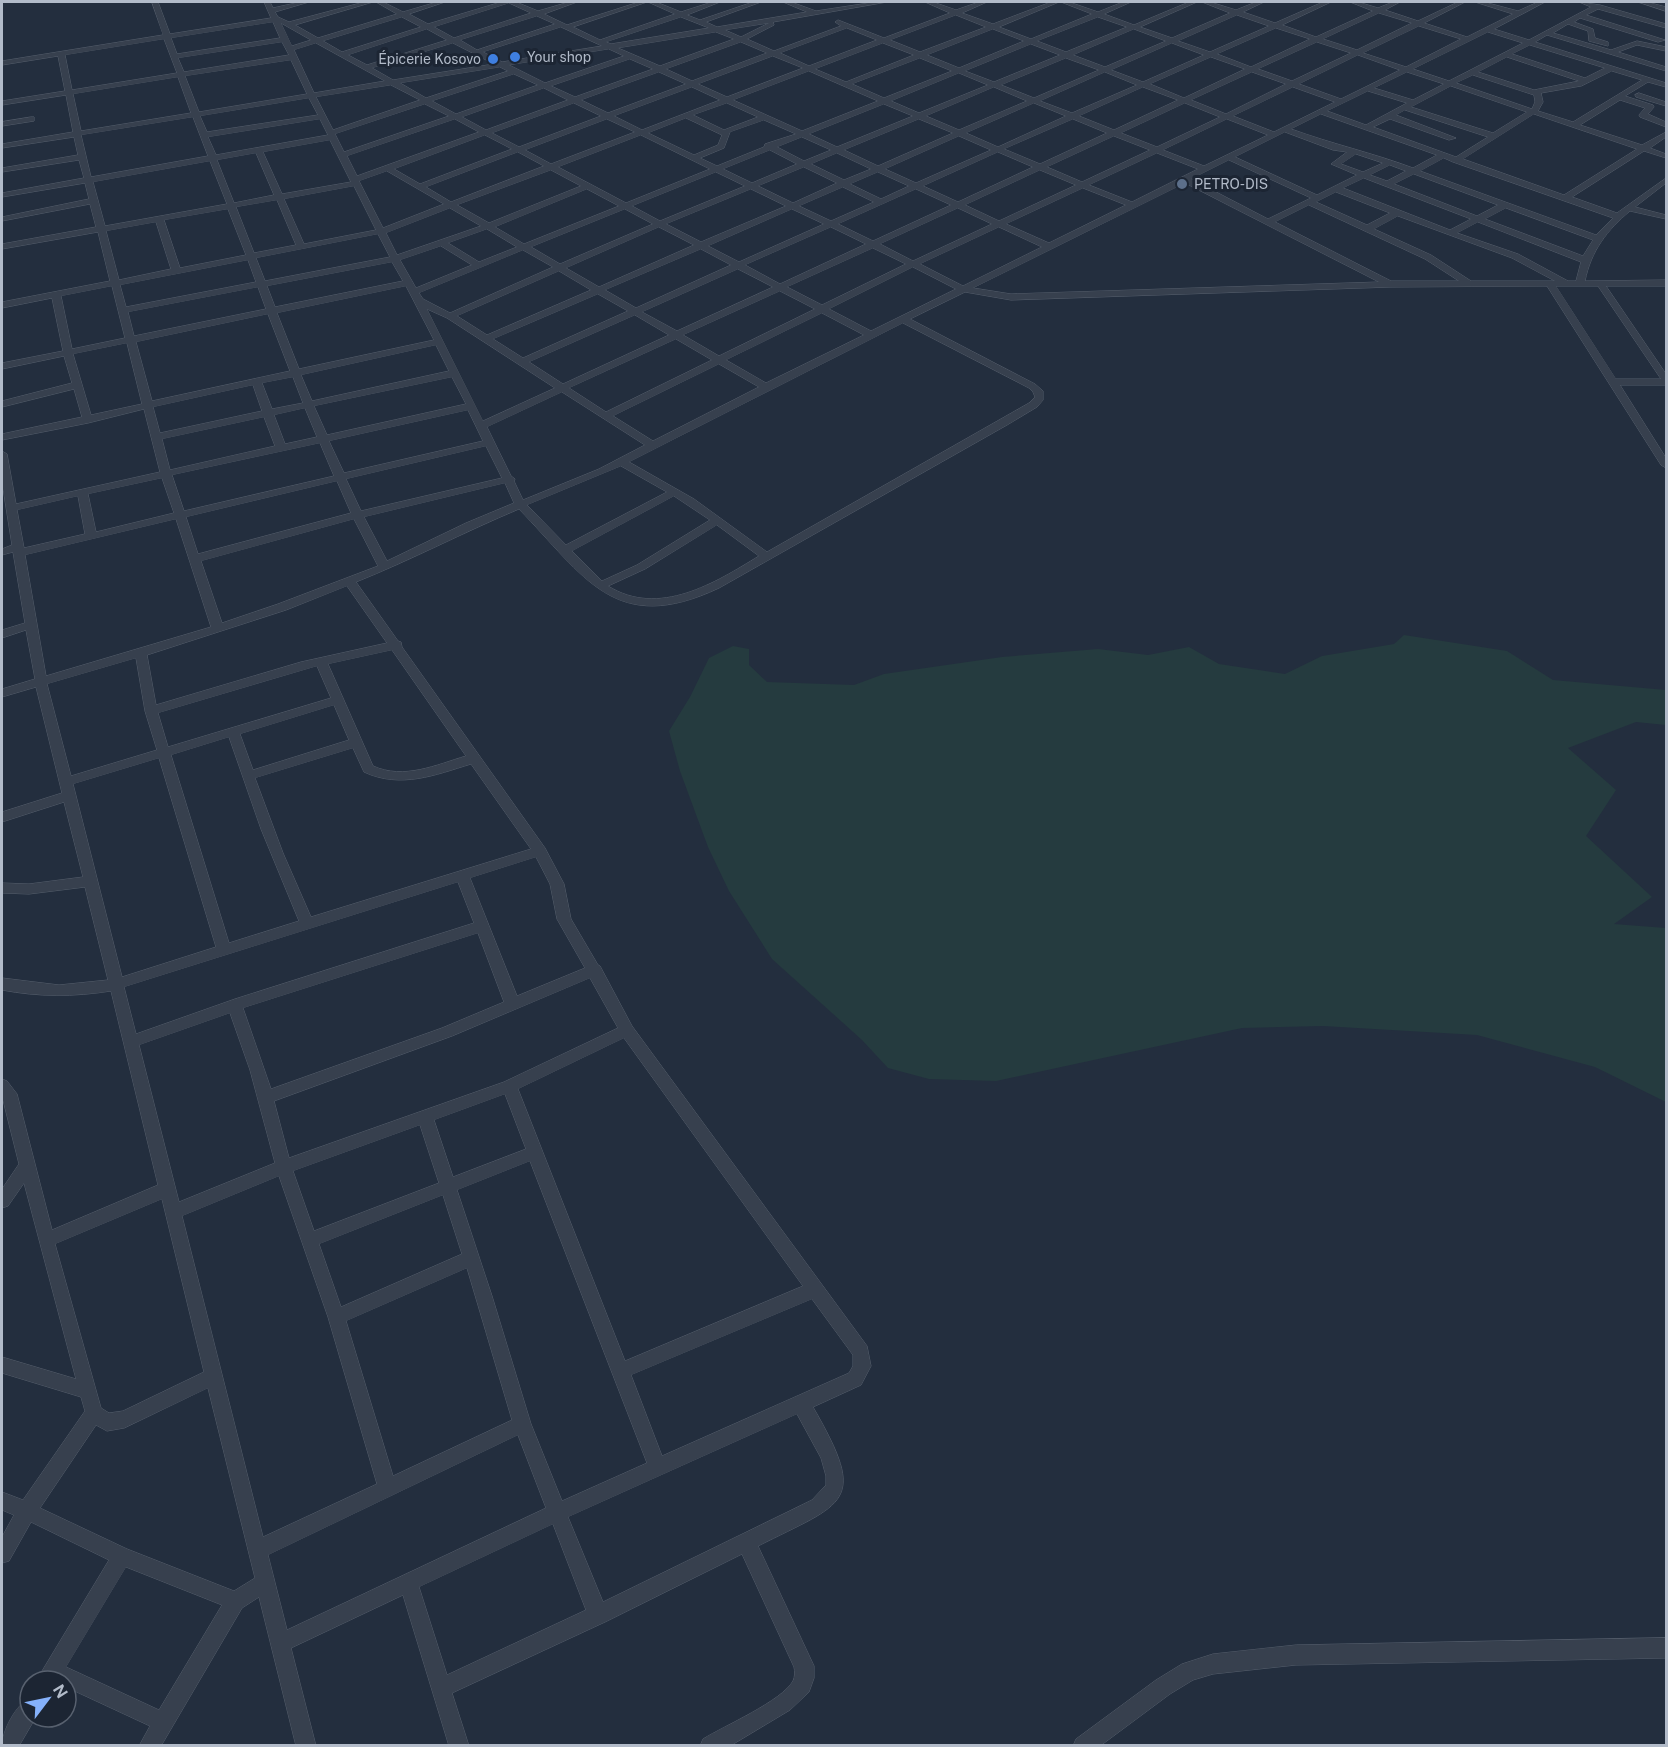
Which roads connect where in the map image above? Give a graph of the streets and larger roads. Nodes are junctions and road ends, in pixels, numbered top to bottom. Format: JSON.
{"nodes":[{"id":1,"x":155,"y":2,"type":"edge"},
{"id":2,"x":267,"y":2,"type":"edge"},
{"id":3,"x":306,"y":2,"type":"edge"},
{"id":4,"x":370,"y":2,"type":"edge"},
{"id":5,"x":379,"y":2,"type":"edge"},
{"id":6,"x":442,"y":2,"type":"edge"},
{"id":7,"x":506,"y":2,"type":"edge"},
{"id":8,"x":512,"y":2,"type":"edge"},
{"id":9,"x":574,"y":2,"type":"edge"},
{"id":10,"x":644,"y":2,"type":"edge"},
{"id":11,"x":651,"y":2,"type":"edge"},
{"id":12,"x":717,"y":2,"type":"edge"},
{"id":13,"x":758,"y":2,"type":"edge"},
{"id":14,"x":786,"y":2,"type":"edge"},
{"id":15,"x":884,"y":2,"type":"edge"},
{"id":16,"x":928,"y":2,"type":"edge"},
{"id":17,"x":984,"y":2,"type":"edge"},
{"id":18,"x":1056,"y":2,"type":"edge"},
{"id":19,"x":1064,"y":2,"type":"edge"},
{"id":20,"x":1128,"y":2,"type":"edge"},
{"id":21,"x":1194,"y":2,"type":"edge"},
{"id":22,"x":1204,"y":2,"type":"edge"},
{"id":23,"x":1261,"y":2,"type":"edge"},
{"id":24,"x":1328,"y":2,"type":"edge"},
{"id":25,"x":1353,"y":2,"type":"edge"},
{"id":26,"x":1397,"y":2,"type":"edge"},
{"id":27,"x":1462,"y":2,"type":"edge"},
{"id":28,"x":1478,"y":2,"type":"edge"},
{"id":29,"x":1542,"y":2,"type":"edge"},
{"id":30,"x":1582,"y":2,"type":"edge"},
{"id":31,"x":1644,"y":2,"type":"edge"},
{"id":32,"x":1598,"y":6,"type":"junction"},
{"id":33,"x":813,"y":9,"type":"junction"},
{"id":34,"x":1666,"y":9,"type":"edge"},
{"id":35,"x":1380,"y":10,"type":"junction"},
{"id":36,"x":956,"y":12,"type":"junction"},
{"id":37,"x":1235,"y":12,"type":"junction"},
{"id":38,"x":537,"y":13,"type":"junction"},
{"id":39,"x":328,"y":14,"type":"junction"},
{"id":40,"x":403,"y":14,"type":"junction"},
{"id":41,"x":681,"y":14,"type":"junction"},
{"id":42,"x":1098,"y":14,"type":"junction"},
{"id":43,"x":1518,"y":14,"type":"junction"},
{"id":44,"x":274,"y":15,"type":"junction"},
{"id":45,"x":1581,"y":16,"type":"junction"},
{"id":46,"x":786,"y":18,"type":"junction"},
{"id":47,"x":337,"y":19,"type":"dead end"},
{"id":48,"x":700,"y":22,"type":"junction"},
{"id":49,"x":1568,"y":22,"type":"junction"},
{"id":50,"x":1418,"y":23,"type":"junction"},
{"id":51,"x":291,"y":24,"type":"junction"},
{"id":52,"x":346,"y":24,"type":"dead end"},
{"id":53,"x":426,"y":26,"type":"junction"},
{"id":54,"x":564,"y":26,"type":"junction"},
{"id":55,"x":846,"y":26,"type":"junction"},
{"id":56,"x":1275,"y":26,"type":"junction"},
{"id":57,"x":1666,"y":26,"type":"edge"},
{"id":58,"x":993,"y":27,"type":"junction"},
{"id":59,"x":1133,"y":27,"type":"junction"},
{"id":60,"x":355,"y":28,"type":"junction"},
{"id":61,"x":716,"y":29,"type":"junction"},
{"id":62,"x":1487,"y":29,"type":"junction"},
{"id":63,"x":1547,"y":33,"type":"junction"},
{"id":64,"x":167,"y":38,"type":"junction"},
{"id":65,"x":1664,"y":38,"type":"edge"},
{"id":66,"x":285,"y":39,"type":"junction"},
{"id":67,"x":742,"y":39,"type":"junction"},
{"id":68,"x":1316,"y":39,"type":"junction"},
{"id":69,"x":1467,"y":39,"type":"junction"},
{"id":70,"x":319,"y":40,"type":"junction"},
{"id":71,"x":454,"y":40,"type":"junction"},
{"id":72,"x":883,"y":40,"type":"junction"},
{"id":73,"x":1171,"y":40,"type":"junction"},
{"id":74,"x":1031,"y":41,"type":"junction"},
{"id":75,"x":600,"y":42,"type":"junction"},
{"id":76,"x":1528,"y":42,"type":"junction"},
{"id":77,"x":1653,"y":45,"type":"junction"},
{"id":78,"x":610,"y":46,"type":"junction"},
{"id":79,"x":1620,"y":48,"type":"junction"},
{"id":80,"x":289,"y":49,"type":"junction"},
{"id":81,"x":1666,"y":49,"type":"edge"},
{"id":82,"x":477,"y":52,"type":"junction"},
{"id":83,"x":1611,"y":52,"type":"junction"},
{"id":84,"x":774,"y":53,"type":"junction"},
{"id":85,"x":1355,"y":53,"type":"junction"},
{"id":86,"x":342,"y":54,"type":"junction"},
{"id":87,"x":1209,"y":54,"type":"junction"},
{"id":88,"x":1505,"y":54,"type":"junction"},
{"id":89,"x":61,"y":55,"type":"junction"},
{"id":90,"x":920,"y":55,"type":"junction"},
{"id":91,"x":1066,"y":55,"type":"junction"},
{"id":92,"x":175,"y":56,"type":"junction"},
{"id":93,"x":631,"y":56,"type":"junction"},
{"id":94,"x":293,"y":57,"type":"junction"},
{"id":95,"x":1666,"y":61,"type":"edge"},
{"id":96,"x":1593,"y":62,"type":"junction"},
{"id":97,"x":2,"y":63,"type":"edge"},
{"id":98,"x":500,"y":64,"type":"junction"},
{"id":99,"x":1650,"y":64,"type":"junction"},
{"id":100,"x":366,"y":68,"type":"junction"},
{"id":101,"x":659,"y":68,"type":"junction"},
{"id":102,"x":810,"y":68,"type":"junction"},
{"id":103,"x":1612,"y":68,"type":"junction"},
{"id":104,"x":1104,"y":69,"type":"junction"},
{"id":105,"x":1252,"y":69,"type":"junction"},
{"id":106,"x":1405,"y":69,"type":"junction"},
{"id":107,"x":1666,"y":69,"type":"edge"},
{"id":108,"x":958,"y":70,"type":"junction"},
{"id":109,"x":514,"y":71,"type":"junction"},
{"id":110,"x":1471,"y":72,"type":"junction"},
{"id":111,"x":1630,"y":74,"type":"junction"},
{"id":112,"x":182,"y":75,"type":"junction"},
{"id":113,"x":1648,"y":79,"type":"junction"},
{"id":114,"x":1587,"y":81,"type":"junction"},
{"id":115,"x":390,"y":82,"type":"junction"},
{"id":116,"x":1451,"y":83,"type":"junction"},
{"id":117,"x":693,"y":84,"type":"junction"},
{"id":118,"x":846,"y":84,"type":"junction"},
{"id":119,"x":1143,"y":84,"type":"junction"},
{"id":120,"x":1292,"y":84,"type":"junction"},
{"id":121,"x":544,"y":85,"type":"junction"},
{"id":122,"x":994,"y":85,"type":"junction"},
{"id":123,"x":1666,"y":85,"type":"edge"},
{"id":124,"x":1366,"y":88,"type":"junction"},
{"id":125,"x":1628,"y":91,"type":"junction"},
{"id":126,"x":68,"y":93,"type":"junction"},
{"id":127,"x":1536,"y":93,"type":"junction"},
{"id":128,"x":311,"y":94,"type":"junction"},
{"id":129,"x":1619,"y":97,"type":"junction"},
{"id":130,"x":727,"y":99,"type":"junction"},
{"id":131,"x":573,"y":100,"type":"junction"},
{"id":132,"x":1033,"y":100,"type":"junction"},
{"id":133,"x":1185,"y":100,"type":"junction"},
{"id":134,"x":426,"y":101,"type":"junction"},
{"id":135,"x":881,"y":101,"type":"junction"},
{"id":136,"x":1340,"y":101,"type":"junction"},
{"id":137,"x":2,"y":103,"type":"edge"},
{"id":138,"x":1666,"y":104,"type":"edge"},
{"id":139,"x":1409,"y":106,"type":"junction"},
{"id":140,"x":1319,"y":111,"type":"junction"},
{"id":141,"x":1534,"y":111,"type":"junction"},
{"id":142,"x":196,"y":114,"type":"junction"},
{"id":143,"x":686,"y":115,"type":"junction"},
{"id":144,"x":323,"y":116,"type":"junction"},
{"id":145,"x":453,"y":116,"type":"junction"},
{"id":146,"x":608,"y":116,"type":"junction"},
{"id":147,"x":1072,"y":116,"type":"junction"},
{"id":148,"x":1226,"y":116,"type":"junction"},
{"id":149,"x":1390,"y":116,"type":"junction"},
{"id":150,"x":764,"y":117,"type":"junction"},
{"id":151,"x":919,"y":117,"type":"junction"},
{"id":152,"x":31,"y":119,"type":"dead end"},
{"id":153,"x":2,"y":124,"type":"edge"},
{"id":154,"x":1574,"y":125,"type":"junction"},
{"id":155,"x":1666,"y":125,"type":"edge"},
{"id":156,"x":1366,"y":128,"type":"junction"},
{"id":157,"x":1283,"y":129,"type":"junction"},
{"id":158,"x":1470,"y":129,"type":"junction"},
{"id":159,"x":484,"y":132,"type":"junction"},
{"id":160,"x":641,"y":132,"type":"junction"},
{"id":161,"x":724,"y":133,"type":"junction"},
{"id":162,"x":800,"y":133,"type":"junction"},
{"id":163,"x":957,"y":133,"type":"junction"},
{"id":164,"x":1114,"y":133,"type":"junction"},
{"id":165,"x":77,"y":134,"type":"junction"},
{"id":166,"x":1272,"y":134,"type":"junction"},
{"id":167,"x":1666,"y":134,"type":"edge"},
{"id":168,"x":205,"y":135,"type":"junction"},
{"id":169,"x":332,"y":135,"type":"junction"},
{"id":170,"x":1493,"y":136,"type":"junction"},
{"id":171,"x":1452,"y":138,"type":"junction"},
{"id":172,"x":2,"y":146,"type":"edge"},
{"id":173,"x":768,"y":146,"type":"junction"},
{"id":174,"x":1643,"y":148,"type":"junction"},
{"id":175,"x":997,"y":149,"type":"junction"},
{"id":176,"x":518,"y":150,"type":"junction"},
{"id":177,"x":839,"y":150,"type":"junction"},
{"id":178,"x":1157,"y":150,"type":"junction"},
{"id":179,"x":1429,"y":150,"type":"junction"},
{"id":180,"x":259,"y":151,"type":"junction"},
{"id":181,"x":1353,"y":152,"type":"junction"},
{"id":182,"x":343,"y":155,"type":"junction"},
{"id":183,"x":1444,"y":155,"type":"junction"},
{"id":184,"x":1666,"y":156,"type":"edge"},
{"id":185,"x":82,"y":157,"type":"junction"},
{"id":186,"x":1228,"y":157,"type":"junction"},
{"id":187,"x":693,"y":158,"type":"junction"},
{"id":188,"x":214,"y":159,"type":"junction"},
{"id":189,"x":1456,"y":160,"type":"junction"},
{"id":190,"x":1390,"y":162,"type":"junction"},
{"id":191,"x":804,"y":164,"type":"junction"},
{"id":192,"x":550,"y":167,"type":"junction"},
{"id":193,"x":1040,"y":167,"type":"junction"},
{"id":194,"x":387,"y":168,"type":"junction"},
{"id":195,"x":714,"y":168,"type":"junction"},
{"id":196,"x":877,"y":168,"type":"junction"},
{"id":197,"x":1204,"y":169,"type":"junction"},
{"id":198,"x":2,"y":170,"type":"edge"},
{"id":199,"x":1414,"y":171,"type":"junction"},
{"id":200,"x":1365,"y":175,"type":"junction"},
{"id":201,"x":1184,"y":179,"type":"junction"},
{"id":202,"x":89,"y":180,"type":"junction"},
{"id":203,"x":1666,"y":180,"type":"edge"},
{"id":204,"x":356,"y":181,"type":"junction"},
{"id":205,"x":843,"y":183,"type":"junction"},
{"id":206,"x":1388,"y":184,"type":"junction"},
{"id":207,"x":750,"y":185,"type":"junction"},
{"id":208,"x":916,"y":185,"type":"junction"},
{"id":209,"x":1082,"y":185,"type":"junction"},
{"id":210,"x":421,"y":186,"type":"junction"},
{"id":211,"x":587,"y":186,"type":"junction"},
{"id":212,"x":1337,"y":189,"type":"junction"},
{"id":213,"x":1406,"y":191,"type":"junction"},
{"id":214,"x":2,"y":195,"type":"edge"},
{"id":215,"x":1396,"y":196,"type":"dead end"},
{"id":216,"x":280,"y":197,"type":"junction"},
{"id":217,"x":1565,"y":198,"type":"junction"},
{"id":218,"x":1314,"y":200,"type":"junction"},
{"id":219,"x":1386,"y":200,"type":"dead end"},
{"id":220,"x":94,"y":201,"type":"junction"},
{"id":221,"x":880,"y":201,"type":"junction"},
{"id":222,"x":624,"y":205,"type":"junction"},
{"id":223,"x":791,"y":205,"type":"junction"},
{"id":224,"x":958,"y":205,"type":"junction"},
{"id":225,"x":1132,"y":205,"type":"junction"},
{"id":226,"x":1377,"y":205,"type":"junction"},
{"id":227,"x":1505,"y":205,"type":"junction"},
{"id":228,"x":231,"y":206,"type":"junction"},
{"id":229,"x":454,"y":206,"type":"junction"},
{"id":230,"x":1628,"y":208,"type":"junction"},
{"id":231,"x":1396,"y":213,"type":"junction"},
{"id":232,"x":1618,"y":217,"type":"junction"},
{"id":233,"x":1666,"y":217,"type":"edge"},
{"id":234,"x":159,"y":218,"type":"junction"},
{"id":235,"x":2,"y":219,"type":"edge"},
{"id":236,"x":1479,"y":219,"type":"junction"},
{"id":237,"x":1268,"y":222,"type":"junction"},
{"id":238,"x":659,"y":224,"type":"junction"},
{"id":239,"x":830,"y":224,"type":"junction"},
{"id":240,"x":1000,"y":224,"type":"junction"},
{"id":241,"x":489,"y":226,"type":"junction"},
{"id":242,"x":1370,"y":228,"type":"junction"},
{"id":243,"x":101,"y":229,"type":"junction"},
{"id":244,"x":382,"y":231,"type":"junction"},
{"id":245,"x":1450,"y":233,"type":"junction"},
{"id":246,"x":1598,"y":239,"type":"junction"},
{"id":247,"x":442,"y":243,"type":"junction"},
{"id":248,"x":700,"y":245,"type":"junction"},
{"id":249,"x":872,"y":245,"type":"junction"},
{"id":250,"x":2,"y":246,"type":"edge"},
{"id":251,"x":301,"y":246,"type":"junction"},
{"id":252,"x":1048,"y":246,"type":"junction"},
{"id":253,"x":522,"y":247,"type":"junction"},
{"id":254,"x":251,"y":256,"type":"junction"},
{"id":255,"x":394,"y":258,"type":"junction"},
{"id":256,"x":1585,"y":260,"type":"junction"},
{"id":257,"x":913,"y":264,"type":"junction"},
{"id":258,"x":478,"y":265,"type":"junction"},
{"id":259,"x":738,"y":265,"type":"junction"},
{"id":260,"x":558,"y":267,"type":"junction"},
{"id":261,"x":176,"y":270,"type":"junction"},
{"id":262,"x":115,"y":282,"type":"junction"},
{"id":263,"x":1468,"y":283,"type":"junction"},
{"id":264,"x":1550,"y":283,"type":"junction"},
{"id":265,"x":1566,"y":283,"type":"junction"},
{"id":266,"x":1580,"y":283,"type":"junction"},
{"id":267,"x":1600,"y":283,"type":"junction"},
{"id":268,"x":1666,"y":283,"type":"edge"},
{"id":269,"x":1391,"y":284,"type":"junction"},
{"id":270,"x":262,"y":285,"type":"junction"},
{"id":271,"x":780,"y":287,"type":"junction"},
{"id":272,"x":963,"y":288,"type":"junction"},
{"id":273,"x":597,"y":289,"type":"junction"},
{"id":274,"x":414,"y":292,"type":"junction"},
{"id":275,"x":56,"y":294,"type":"junction"},
{"id":276,"x":2,"y":305,"type":"edge"},
{"id":277,"x":823,"y":309,"type":"junction"},
{"id":278,"x":124,"y":310,"type":"junction"},
{"id":279,"x":272,"y":311,"type":"junction"},
{"id":280,"x":635,"y":311,"type":"junction"},
{"id":281,"x":450,"y":316,"type":"junction"},
{"id":282,"x":903,"y":319,"type":"junction"},
{"id":283,"x":677,"y":335,"type":"junction"},
{"id":284,"x":871,"y":335,"type":"junction"},
{"id":285,"x":486,"y":339,"type":"junction"},
{"id":286,"x":132,"y":340,"type":"junction"},
{"id":287,"x":439,"y":342,"type":"junction"},
{"id":288,"x":68,"y":352,"type":"junction"},
{"id":289,"x":720,"y":359,"type":"junction"},
{"id":290,"x":522,"y":362,"type":"junction"},
{"id":291,"x":2,"y":366,"type":"edge"},
{"id":292,"x":455,"y":373,"type":"junction"},
{"id":293,"x":297,"y":374,"type":"junction"},
{"id":294,"x":1666,"y":381,"type":"edge"},
{"id":295,"x":257,"y":382,"type":"junction"},
{"id":296,"x":1614,"y":382,"type":"junction"},
{"id":297,"x":78,"y":385,"type":"junction"},
{"id":298,"x":766,"y":387,"type":"junction"},
{"id":299,"x":563,"y":388,"type":"junction"},
{"id":300,"x":2,"y":404,"type":"edge"},
{"id":301,"x":309,"y":404,"type":"junction"},
{"id":302,"x":148,"y":406,"type":"junction"},
{"id":303,"x":472,"y":406,"type":"junction"},
{"id":304,"x":268,"y":412,"type":"junction"},
{"id":305,"x":605,"y":416,"type":"junction"},
{"id":306,"x":88,"y":420,"type":"junction"},
{"id":307,"x":482,"y":425,"type":"junction"},
{"id":308,"x":2,"y":437,"type":"edge"},
{"id":309,"x":156,"y":437,"type":"junction"},
{"id":310,"x":323,"y":439,"type":"junction"},
{"id":311,"x":491,"y":442,"type":"junction"},
{"id":312,"x":653,"y":446,"type":"junction"},
{"id":313,"x":280,"y":448,"type":"junction"},
{"id":314,"x":2,"y":454,"type":"edge"},
{"id":315,"x":622,"y":462,"type":"junction"},
{"id":316,"x":1666,"y":465,"type":"edge"},
{"id":317,"x":166,"y":474,"type":"junction"},
{"id":318,"x":340,"y":476,"type":"junction"},
{"id":319,"x":510,"y":479,"type":"junction"},
{"id":320,"x":82,"y":492,"type":"junction"},
{"id":321,"x":675,"y":492,"type":"junction"},
{"id":322,"x":520,"y":504,"type":"junction"},
{"id":323,"x":7,"y":508,"type":"edge"},
{"id":324,"x":179,"y":514,"type":"junction"},
{"id":325,"x":357,"y":515,"type":"junction"},
{"id":326,"x":718,"y":520,"type":"junction"},
{"id":327,"x":91,"y":536,"type":"junction"},
{"id":328,"x":17,"y":550,"type":"junction"},
{"id":329,"x":565,"y":550,"type":"junction"},
{"id":330,"x":2,"y":552,"type":"edge"},
{"id":331,"x":766,"y":556,"type":"junction"},
{"id":332,"x":194,"y":559,"type":"junction"},
{"id":333,"x":384,"y":567,"type":"junction"},
{"id":334,"x":349,"y":581,"type":"junction"},
{"id":335,"x":600,"y":586,"type":"junction"},
{"id":336,"x":31,"y":625,"type":"junction"},
{"id":337,"x":218,"y":629,"type":"junction"},
{"id":338,"x":2,"y":634,"type":"edge"},
{"id":339,"x":396,"y":645,"type":"junction"},
{"id":340,"x":141,"y":652,"type":"junction"},
{"id":341,"x":321,"y":661,"type":"junction"},
{"id":342,"x":41,"y":682,"type":"junction"},
{"id":343,"x":2,"y":693,"type":"edge"},
{"id":344,"x":338,"y":700,"type":"junction"},
{"id":345,"x":151,"y":711,"type":"junction"},
{"id":346,"x":234,"y":733,"type":"junction"},
{"id":347,"x":357,"y":742,"type":"junction"},
{"id":348,"x":164,"y":753,"type":"junction"},
{"id":349,"x":475,"y":758,"type":"junction"},
{"id":350,"x":248,"y":776,"type":"junction"},
{"id":351,"x":68,"y":789,"type":"junction"},
{"id":352,"x":2,"y":817,"type":"edge"},
{"id":353,"x":540,"y":851,"type":"junction"},
{"id":354,"x":462,"y":875,"type":"junction"},
{"id":355,"x":91,"y":881,"type":"junction"},
{"id":356,"x":2,"y":888,"type":"edge"},
{"id":357,"x":307,"y":923,"type":"junction"},
{"id":358,"x":482,"y":927,"type":"junction"},
{"id":359,"x":224,"y":949,"type":"junction"},
{"id":360,"x":595,"y":970,"type":"junction"},
{"id":361,"x":2,"y":984,"type":"edge"},
{"id":362,"x":116,"y":984,"type":"junction"},
{"id":363,"x":234,"y":1005,"type":"junction"},
{"id":364,"x":513,"y":1005,"type":"junction"},
{"id":365,"x":627,"y":1030,"type":"junction"},
{"id":366,"x":131,"y":1042,"type":"junction"},
{"id":367,"x":2,"y":1085,"type":"edge"},
{"id":368,"x":509,"y":1086,"type":"junction"},
{"id":369,"x":266,"y":1098,"type":"junction"},
{"id":370,"x":425,"y":1117,"type":"junction"},
{"id":371,"x":535,"y":1152,"type":"junction"},
{"id":372,"x":27,"y":1165,"type":"junction"},
{"id":373,"x":284,"y":1167,"type":"junction"},
{"id":374,"x":448,"y":1187,"type":"junction"},
{"id":375,"x":167,"y":1189,"type":"junction"},
{"id":376,"x":2,"y":1201,"type":"edge"},
{"id":377,"x":173,"y":1212,"type":"junction"},
{"id":378,"x":46,"y":1239,"type":"junction"},
{"id":379,"x":309,"y":1240,"type":"junction"},
{"id":380,"x":471,"y":1258,"type":"junction"},
{"id":381,"x":816,"y":1289,"type":"junction"},
{"id":382,"x":336,"y":1317,"type":"junction"},
{"id":383,"x":2,"y":1365,"type":"edge"},
{"id":384,"x":621,"y":1371,"type":"junction"},
{"id":385,"x":214,"y":1376,"type":"junction"},
{"id":386,"x":88,"y":1391,"type":"junction"},
{"id":387,"x":801,"y":1403,"type":"junction"},
{"id":388,"x":94,"y":1413,"type":"junction"},
{"id":389,"x":522,"y":1424,"type":"junction"},
{"id":390,"x":658,"y":1468,"type":"junction"},
{"id":391,"x":387,"y":1488,"type":"junction"},
{"id":392,"x":2,"y":1501,"type":"edge"},
{"id":393,"x":27,"y":1511,"type":"junction"},
{"id":394,"x":558,"y":1512,"type":"junction"},
{"id":395,"x":746,"y":1542,"type":"junction"},
{"id":396,"x":257,"y":1550,"type":"junction"},
{"id":397,"x":2,"y":1554,"type":"edge"},
{"id":398,"x":122,"y":1556,"type":"junction"},
{"id":399,"x":265,"y":1582,"type":"junction"},
{"id":400,"x":408,"y":1582,"type":"junction"},
{"id":401,"x":235,"y":1601,"type":"junction"},
{"id":402,"x":598,"y":1615,"type":"junction"},
{"id":403,"x":281,"y":1643,"type":"junction"},
{"id":404,"x":1666,"y":1648,"type":"edge"},
{"id":405,"x":54,"y":1669,"type":"edge"},
{"id":406,"x":78,"y":1687,"type":"edge"},
{"id":407,"x":441,"y":1688,"type":"junction"},
{"id":408,"x":164,"y":1722,"type":"junction"},
{"id":409,"x":18,"y":1728,"type":"edge"},
{"id":410,"x":7,"y":1746,"type":"edge"},
{"id":411,"x":149,"y":1746,"type":"edge"},
{"id":412,"x":306,"y":1746,"type":"edge"},
{"id":413,"x":459,"y":1746,"type":"edge"},
{"id":414,"x":710,"y":1746,"type":"edge"},
{"id":415,"x":1083,"y":1746,"type":"edge"}],
"edges":[{"from":1,"to":64,"type":"street"},
{"from":2,"to":44,"type":"street"},
{"from":3,"to":44,"type":"street"},
{"from":4,"to":39,"type":"street"},
{"from":5,"to":40,"type":"street"},
{"from":6,"to":40,"type":"street"},
{"from":7,"to":53,"type":"street"},
{"from":8,"to":38,"type":"street"},
{"from":9,"to":38,"type":"street"},
{"from":10,"to":54,"type":"street"},
{"from":11,"to":41,"type":"street"},
{"from":12,"to":41,"type":"street"},
{"from":13,"to":48,"type":"street"},
{"from":14,"to":33,"type":"street"},
{"from":15,"to":33,"type":"street"},
{"from":16,"to":36,"type":"street"},
{"from":17,"to":36,"type":"street"},
{"from":18,"to":58,"type":"street"},
{"from":19,"to":42,"type":"street"},
{"from":20,"to":42,"type":"street"},
{"from":21,"to":59,"type":"street"},
{"from":22,"to":37,"type":"street"},
{"from":23,"to":37,"type":"street"},
{"from":24,"to":56,"type":"street"},
{"from":25,"to":35,"type":"street"},
{"from":26,"to":35,"type":"street"},
{"from":27,"to":50,"type":"street"},
{"from":28,"to":43,"type":"street"},
{"from":29,"to":43,"type":"street"},
{"from":30,"to":32,"type":"street"},
{"from":31,"to":34,"type":"street"},
{"from":32,"to":45,"type":"street"},
{"from":32,"to":57,"type":"street"},
{"from":33,"to":46,"type":"street"},
{"from":33,"to":55,"type":"street"},
{"from":35,"to":50,"type":"street"},
{"from":35,"to":68,"type":"street"},
{"from":36,"to":58,"type":"street"},
{"from":36,"to":72,"type":"street"},
{"from":37,"to":56,"type":"street"},
{"from":37,"to":73,"type":"street"},
{"from":38,"to":54,"type":"street"},
{"from":38,"to":71,"type":"street"},
{"from":39,"to":47,"type":"street"},
{"from":39,"to":51,"type":"street"},
{"from":40,"to":53,"type":"street"},
{"from":40,"to":60,"type":"street"},
{"from":41,"to":48,"type":"street"},
{"from":41,"to":75,"type":"street"},
{"from":42,"to":59,"type":"street"},
{"from":42,"to":74,"type":"street"},
{"from":43,"to":62,"type":"street"},
{"from":44,"to":51,"type":"street"},
{"from":44,"to":64,"type":"street"},
{"from":44,"to":66,"type":"street"},
{"from":45,"to":49,"type":"street"},
{"from":45,"to":65,"type":"street"},
{"from":46,"to":61,"type":"street"},
{"from":46,"to":67,"type":"street"},
{"from":48,"to":61,"type":"street"},
{"from":49,"to":63,"type":"street"},
{"from":49,"to":79,"type":"street"},
{"from":50,"to":69,"type":"street"},
{"from":50,"to":85,"type":"street"},
{"from":51,"to":70,"type":"street"},
{"from":52,"to":60,"type":"street"},
{"from":53,"to":71,"type":"street"},
{"from":53,"to":86,"type":"street"},
{"from":54,"to":75,"type":"street"},
{"from":54,"to":82,"type":"street"},
{"from":55,"to":72,"type":"street"},
{"from":55,"to":84,"type":"street"},
{"from":56,"to":68,"type":"street"},
{"from":56,"to":87,"type":"street"},
{"from":58,"to":74,"type":"street"},
{"from":58,"to":90,"type":"street"},
{"from":59,"to":73,"type":"street"},
{"from":59,"to":91,"type":"street"},
{"from":60,"to":70,"type":"street"},
{"from":61,"to":67,"type":"street"},
{"from":61,"to":78,"type":"street"},
{"from":62,"to":69,"type":"street"},
{"from":62,"to":76,"type":"street"},
{"from":63,"to":76,"type":"street"},
{"from":63,"to":83,"type":"street"},
{"from":64,"to":89,"type":"street"},
{"from":64,"to":92,"type":"street"},
{"from":65,"to":77,"type":"street"},
{"from":66,"to":80,"type":"street"},
{"from":66,"to":92,"type":"street"},
{"from":67,"to":84,"type":"street"},
{"from":67,"to":101,"type":"street"},
{"from":68,"to":85,"type":"street"},
{"from":68,"to":105,"type":"street"},
{"from":69,"to":106,"type":"street"},
{"from":70,"to":80,"type":"street"},
{"from":70,"to":86,"type":"street"},
{"from":71,"to":82,"type":"street"},
{"from":71,"to":100,"type":"street"},
{"from":72,"to":90,"type":"street"},
{"from":72,"to":102,"type":"street"},
{"from":73,"to":87,"type":"street"},
{"from":73,"to":104,"type":"street"},
{"from":74,"to":91,"type":"street"},
{"from":74,"to":108,"type":"street"},
{"from":75,"to":78,"type":"street"},
{"from":76,"to":88,"type":"street"},
{"from":76,"to":96,"type":"street"},
{"from":77,"to":79,"type":"street"},
{"from":77,"to":81,"type":"street"},
{"from":78,"to":93,"type":"street"},
{"from":78,"to":98,"type":"street"},
{"from":79,"to":83,"type":"street"},
{"from":79,"to":95,"type":"street"},
{"from":80,"to":94,"type":"street"},
{"from":82,"to":98,"type":"street"},
{"from":83,"to":96,"type":"street"},
{"from":83,"to":99,"type":"street"},
{"from":84,"to":102,"type":"street"},
{"from":84,"to":117,"type":"street"},
{"from":85,"to":106,"type":"street"},
{"from":85,"to":120,"type":"street"},
{"from":86,"to":100,"type":"street"},
{"from":87,"to":105,"type":"street"},
{"from":87,"to":119,"type":"street"},
{"from":88,"to":110,"type":"street"},
{"from":88,"to":114,"type":"street"},
{"from":89,"to":97,"type":"street"},
{"from":89,"to":126,"type":"street"},
{"from":90,"to":108,"type":"street"},
{"from":90,"to":118,"type":"street"},
{"from":91,"to":104,"type":"street"},
{"from":91,"to":122,"type":"street"},
{"from":92,"to":112,"type":"street"},
{"from":93,"to":101,"type":"street"},
{"from":93,"to":121,"type":"street"},
{"from":94,"to":112,"type":"street"},
{"from":94,"to":128,"type":"street"},
{"from":95,"to":99,"type":"street"},
{"from":96,"to":103,"type":"street"},
{"from":98,"to":109,"type":"street"},
{"from":98,"to":115,"type":"street"},
{"from":99,"to":107,"type":"street"},
{"from":99,"to":111,"type":"street"},
{"from":100,"to":115,"type":"street"},
{"from":101,"to":117,"type":"street"},
{"from":101,"to":131,"type":"street"},
{"from":102,"to":118,"type":"street"},
{"from":102,"to":130,"type":"street"},
{"from":103,"to":111,"type":"street"},
{"from":103,"to":114,"type":"street"},
{"from":104,"to":119,"type":"street"},
{"from":104,"to":132,"type":"street"},
{"from":105,"to":120,"type":"street"},
{"from":105,"to":133,"type":"street"},
{"from":106,"to":116,"type":"street"},
{"from":106,"to":124,"type":"street"},
{"from":108,"to":122,"type":"street"},
{"from":108,"to":135,"type":"street"},
{"from":109,"to":121,"type":"street"},
{"from":109,"to":134,"type":"street"},
{"from":110,"to":116,"type":"street"},
{"from":110,"to":127,"type":"street"},
{"from":111,"to":113,"type":"street"},
{"from":112,"to":126,"type":"street"},
{"from":112,"to":142,"type":"street"},
{"from":113,"to":123,"type":"street"},
{"from":113,"to":125,"type":"street"},
{"from":114,"to":127,"type":"street"},
{"from":115,"to":128,"type":"street"},
{"from":115,"to":134,"type":"street"},
{"from":116,"to":139,"type":"street"},
{"from":116,"to":141,"type":"street"},
{"from":117,"to":130,"type":"street"},
{"from":117,"to":146,"type":"street"},
{"from":118,"to":135,"type":"street"},
{"from":119,"to":133,"type":"street"},
{"from":119,"to":147,"type":"street"},
{"from":120,"to":136,"type":"street"},
{"from":120,"to":148,"type":"street"},
{"from":121,"to":131,"type":"street"},
{"from":121,"to":145,"type":"street"},
{"from":122,"to":132,"type":"street"},
{"from":122,"to":151,"type":"street"},
{"from":124,"to":136,"type":"street"},
{"from":124,"to":139,"type":"street"},
{"from":125,"to":129,"type":"street"},
{"from":125,"to":138,"type":"street"},
{"from":126,"to":137,"type":"street"},
{"from":126,"to":165,"type":"street"},
{"from":127,"to":141,"type":"street"},
{"from":128,"to":142,"type":"street"},
{"from":128,"to":144,"type":"street"},
{"from":129,"to":154,"type":"street"},
{"from":129,"to":155,"type":"street"},
{"from":130,"to":143,"type":"street"},
{"from":130,"to":150,"type":"street"},
{"from":131,"to":146,"type":"street"},
{"from":131,"to":159,"type":"street"},
{"from":132,"to":147,"type":"street"},
{"from":132,"to":163,"type":"street"},
{"from":133,"to":148,"type":"street"},
{"from":133,"to":164,"type":"street"},
{"from":134,"to":145,"type":"street"},
{"from":134,"to":169,"type":"street"},
{"from":135,"to":151,"type":"street"},
{"from":135,"to":162,"type":"street"},
{"from":136,"to":140,"type":"street"},
{"from":139,"to":149,"type":"street"},
{"from":139,"to":158,"type":"street"},
{"from":140,"to":156,"type":"street"},
{"from":140,"to":157,"type":"street"},
{"from":141,"to":154,"type":"street"},
{"from":141,"to":170,"type":"street"},
{"from":142,"to":165,"type":"street"},
{"from":142,"to":168,"type":"street"},
{"from":143,"to":160,"type":"street"},
{"from":143,"to":161,"type":"street"},
{"from":144,"to":168,"type":"street"},
{"from":144,"to":169,"type":"street"},
{"from":145,"to":159,"type":"street"},
{"from":145,"to":182,"type":"street"},
{"from":146,"to":160,"type":"street"},
{"from":146,"to":176,"type":"street"},
{"from":147,"to":164,"type":"street"},
{"from":147,"to":175,"type":"street"},
{"from":148,"to":166,"type":"street"},
{"from":148,"to":178,"type":"street"},
{"from":149,"to":156,"type":"street"},
{"from":149,"to":171,"type":"street"},
{"from":150,"to":161,"type":"street"},
{"from":150,"to":162,"type":"street"},
{"from":151,"to":163,"type":"street"},
{"from":151,"to":177,"type":"street"},
{"from":152,"to":153,"type":"street"},
{"from":154,"to":174,"type":"street"},
{"from":156,"to":179,"type":"street"},
{"from":157,"to":166,"type":"street"},
{"from":157,"to":181,"type":"street"},
{"from":158,"to":170,"type":"street"},
{"from":158,"to":171,"type":"street"},
{"from":159,"to":176,"type":"street"},
{"from":159,"to":194,"type":"street"},
{"from":160,"to":187,"type":"street"},
{"from":160,"to":192,"type":"street"},
{"from":161,"to":187,"type":"street"},
{"from":162,"to":173,"type":"street"},
{"from":162,"to":177,"type":"street"},
{"from":163,"to":175,"type":"street"},
{"from":163,"to":196,"type":"street"},
{"from":164,"to":178,"type":"street"},
{"from":164,"to":193,"type":"street"},
{"from":165,"to":172,"type":"street"},
{"from":165,"to":185,"type":"street"},
{"from":166,"to":186,"type":"street"},
{"from":167,"to":174,"type":"street"},
{"from":168,"to":188,"type":"street"},
{"from":169,"to":180,"type":"street"},
{"from":169,"to":182,"type":"street"},
{"from":170,"to":189,"type":"street"},
{"from":171,"to":179,"type":"street"},
{"from":173,"to":191,"type":"street"},
{"from":173,"to":195,"type":"street"},
{"from":174,"to":184,"type":"street"},
{"from":174,"to":217,"type":"street"},
{"from":175,"to":193,"type":"street"},
{"from":175,"to":208,"type":"street"},
{"from":176,"to":192,"type":"street"},
{"from":176,"to":210,"type":"street"},
{"from":177,"to":191,"type":"street"},
{"from":177,"to":196,"type":"street"},
{"from":178,"to":197,"type":"street"},
{"from":178,"to":209,"type":"street"},
{"from":179,"to":183,"type":"street"},
{"from":180,"to":188,"type":"street"},
{"from":180,"to":216,"type":"street"},
{"from":181,"to":190,"type":"street"},
{"from":181,"to":200,"type":"street"},
{"from":182,"to":204,"type":"street"},
{"from":183,"to":189,"type":"street"},
{"from":183,"to":199,"type":"street"},
{"from":185,"to":198,"type":"street"},
{"from":185,"to":202,"type":"street"},
{"from":186,"to":197,"type":"street"},
{"from":186,"to":218,"type":"street"},
{"from":187,"to":195,"type":"street"},
{"from":188,"to":202,"type":"street"},
{"from":188,"to":228,"type":"street"},
{"from":189,"to":217,"type":"street"},
{"from":190,"to":199,"type":"street"},
{"from":190,"to":200,"type":"street"},
{"from":191,"to":205,"type":"street"},
{"from":191,"to":207,"type":"street"},
{"from":192,"to":211,"type":"street"},
{"from":192,"to":229,"type":"street"},
{"from":193,"to":209,"type":"street"},
{"from":193,"to":224,"type":"street"},
{"from":194,"to":204,"type":"street"},
{"from":194,"to":210,"type":"street"},
{"from":195,"to":207,"type":"street"},
{"from":195,"to":222,"type":"street"},
{"from":196,"to":205,"type":"street"},
{"from":196,"to":208,"type":"street"},
{"from":197,"to":201,"type":"street"},
{"from":199,"to":206,"type":"street"},
{"from":199,"to":227,"type":"street"},
{"from":200,"to":206,"type":"street"},
{"from":200,"to":212,"type":"street"},
{"from":201,"to":225,"type":"street"},
{"from":201,"to":237,"type":"street"},
{"from":202,"to":214,"type":"street"},
{"from":202,"to":220,"type":"street"},
{"from":203,"to":230,"type":"street"},
{"from":204,"to":216,"type":"street"},
{"from":204,"to":244,"type":"street"},
{"from":205,"to":221,"type":"street"},
{"from":205,"to":223,"type":"street"},
{"from":206,"to":213,"type":"street"},
{"from":207,"to":223,"type":"street"},
{"from":207,"to":238,"type":"street"},
{"from":208,"to":221,"type":"street"},
{"from":208,"to":224,"type":"street"},
{"from":209,"to":225,"type":"street"},
{"from":209,"to":240,"type":"street"},
{"from":210,"to":229,"type":"street"},
{"from":211,"to":222,"type":"street"},
{"from":211,"to":241,"type":"street"},
{"from":212,"to":218,"type":"street"},
{"from":212,"to":226,"type":"street"},
{"from":213,"to":215,"type":"street"},
{"from":213,"to":236,"type":"street"},
{"from":216,"to":228,"type":"street"},
{"from":216,"to":251,"type":"street"},
{"from":217,"to":232,"type":"street"},
{"from":218,"to":237,"type":"street"},
{"from":218,"to":242,"type":"street"},
{"from":219,"to":226,"type":"street"},
{"from":220,"to":235,"type":"street"},
{"from":220,"to":243,"type":"street"},
{"from":221,"to":239,"type":"street"},
{"from":222,"to":238,"type":"street"},
{"from":222,"to":253,"type":"street"},
{"from":223,"to":239,"type":"street"},
{"from":223,"to":248,"type":"street"},
{"from":224,"to":240,"type":"street"},
{"from":224,"to":249,"type":"street"},
{"from":225,"to":252,"type":"street"},
{"from":226,"to":231,"type":"street"},
{"from":227,"to":236,"type":"street"},
{"from":227,"to":246,"type":"street"},
{"from":228,"to":234,"type":"street"},
{"from":228,"to":254,"type":"street"},
{"from":229,"to":241,"type":"street"},
{"from":229,"to":244,"type":"street"},
{"from":230,"to":232,"type":"street"},
{"from":230,"to":233,"type":"street"},
{"from":231,"to":242,"type":"street"},
{"from":231,"to":245,"type":"street"},
{"from":232,"to":246,"type":"street"},
{"from":234,"to":243,"type":"street"},
{"from":234,"to":261,"type":"street"},
{"from":236,"to":245,"type":"street"},
{"from":236,"to":256,"type":"street"},
{"from":237,"to":269,"type":"street"},
{"from":238,"to":248,"type":"street"},
{"from":238,"to":260,"type":"street"},
{"from":239,"to":249,"type":"street"},
{"from":239,"to":259,"type":"street"},
{"from":240,"to":252,"type":"street"},
{"from":240,"to":257,"type":"street"},
{"from":241,"to":247,"type":"street"},
{"from":241,"to":253,"type":"street"},
{"from":242,"to":263,"type":"street"},
{"from":243,"to":250,"type":"street"},
{"from":243,"to":262,"type":"street"},
{"from":244,"to":251,"type":"street"},
{"from":244,"to":255,"type":"street"},
{"from":245,"to":265,"type":"street"},
{"from":246,"to":256,"type":"street"},
{"from":247,"to":255,"type":"street"},
{"from":247,"to":258,"type":"street"},
{"from":248,"to":259,"type":"street"},
{"from":248,"to":273,"type":"street"},
{"from":249,"to":257,"type":"street"},
{"from":249,"to":271,"type":"street"},
{"from":251,"to":254,"type":"street"},
{"from":252,"to":272,"type":"street"},
{"from":253,"to":258,"type":"street"},
{"from":253,"to":260,"type":"street"},
{"from":254,"to":261,"type":"street"},
{"from":254,"to":270,"type":"street"},
{"from":255,"to":270,"type":"street"},
{"from":255,"to":274,"type":"street"},
{"from":256,"to":266,"type":"street"},
{"from":257,"to":272,"type":"street"},
{"from":257,"to":277,"type":"street"},
{"from":258,"to":274,"type":"street"},
{"from":259,"to":271,"type":"street"},
{"from":259,"to":280,"type":"street"},
{"from":260,"to":273,"type":"street"},
{"from":260,"to":281,"type":"street"},
{"from":261,"to":262,"type":"street"},
{"from":262,"to":275,"type":"street"},
{"from":262,"to":278,"type":"street"},
{"from":263,"to":264,"type":"street"},
{"from":263,"to":269,"type":"street"},
{"from":264,"to":265,"type":"street"},
{"from":264,"to":296,"type":"street"},
{"from":265,"to":266,"type":"street"},
{"from":266,"to":267,"type":"street"},
{"from":267,"to":268,"type":"street"},
{"from":267,"to":294,"type":"street"},
{"from":269,"to":272,"type":"street"},
{"from":270,"to":278,"type":"street"},
{"from":270,"to":279,"type":"street"},
{"from":271,"to":277,"type":"street"},
{"from":271,"to":283,"type":"street"},
{"from":272,"to":282,"type":"street"},
{"from":273,"to":280,"type":"street"},
{"from":273,"to":285,"type":"street"},
{"from":274,"to":279,"type":"street"},
{"from":274,"to":281,"type":"street"},
{"from":274,"to":287,"type":"street"},
{"from":275,"to":276,"type":"street"},
{"from":275,"to":288,"type":"street"},
{"from":277,"to":284,"type":"street"},
{"from":277,"to":289,"type":"street"},
{"from":278,"to":286,"type":"street"},
{"from":279,"to":286,"type":"street"},
{"from":279,"to":293,"type":"street"},
{"from":280,"to":283,"type":"street"},
{"from":280,"to":290,"type":"street"},
{"from":281,"to":285,"type":"street"},
{"from":282,"to":284,"type":"street"},
{"from":282,"to":331,"type":"street"},
{"from":283,"to":289,"type":"street"},
{"from":283,"to":299,"type":"street"},
{"from":284,"to":298,"type":"street"},
{"from":285,"to":290,"type":"street"},
{"from":286,"to":288,"type":"street"},
{"from":286,"to":302,"type":"street"},
{"from":287,"to":292,"type":"street"},
{"from":287,"to":293,"type":"street"},
{"from":288,"to":291,"type":"street"},
{"from":288,"to":297,"type":"street"},
{"from":289,"to":298,"type":"street"},
{"from":289,"to":305,"type":"street"},
{"from":290,"to":299,"type":"street"},
{"from":292,"to":301,"type":"street"},
{"from":292,"to":303,"type":"street"},
{"from":293,"to":295,"type":"street"},
{"from":293,"to":301,"type":"street"},
{"from":294,"to":296,"type":"street"},
{"from":295,"to":302,"type":"street"},
{"from":295,"to":304,"type":"street"},
{"from":296,"to":316,"type":"street"},
{"from":297,"to":300,"type":"street"},
{"from":297,"to":306,"type":"street"},
{"from":298,"to":312,"type":"street"},
{"from":299,"to":305,"type":"street"},
{"from":299,"to":307,"type":"street"},
{"from":301,"to":304,"type":"street"},
{"from":301,"to":310,"type":"street"},
{"from":302,"to":306,"type":"street"},
{"from":302,"to":309,"type":"street"},
{"from":303,"to":307,"type":"street"},
{"from":303,"to":310,"type":"street"},
{"from":304,"to":309,"type":"street"},
{"from":304,"to":313,"type":"street"},
{"from":305,"to":312,"type":"street"},
{"from":306,"to":308,"type":"street"},
{"from":307,"to":311,"type":"street"},
{"from":309,"to":317,"type":"street"},
{"from":310,"to":313,"type":"street"},
{"from":310,"to":318,"type":"street"},
{"from":311,"to":318,"type":"street"},
{"from":311,"to":319,"type":"street"},
{"from":312,"to":315,"type":"street"},
{"from":313,"to":317,"type":"street"},
{"from":314,"to":323,"type":"street"},
{"from":315,"to":321,"type":"street"},
{"from":315,"to":322,"type":"street"},
{"from":317,"to":320,"type":"street"},
{"from":317,"to":324,"type":"street"},
{"from":318,"to":324,"type":"street"},
{"from":318,"to":325,"type":"street"},
{"from":319,"to":322,"type":"street"},
{"from":319,"to":325,"type":"street"},
{"from":320,"to":323,"type":"street"},
{"from":320,"to":327,"type":"street"},
{"from":321,"to":326,"type":"street"},
{"from":321,"to":329,"type":"street"},
{"from":322,"to":329,"type":"street"},
{"from":322,"to":333,"type":"street"},
{"from":323,"to":328,"type":"street"},
{"from":324,"to":327,"type":"street"},
{"from":324,"to":332,"type":"street"},
{"from":325,"to":332,"type":"street"},
{"from":325,"to":333,"type":"street"},
{"from":326,"to":331,"type":"street"},
{"from":326,"to":335,"type":"street"},
{"from":327,"to":328,"type":"street"},
{"from":328,"to":330,"type":"street"},
{"from":328,"to":336,"type":"street"},
{"from":329,"to":335,"type":"street"},
{"from":331,"to":335,"type":"street"},
{"from":332,"to":337,"type":"street"},
{"from":333,"to":334,"type":"street"},
{"from":334,"to":337,"type":"street"},
{"from":334,"to":339,"type":"street"},
{"from":336,"to":338,"type":"street"},
{"from":336,"to":342,"type":"street"},
{"from":337,"to":340,"type":"street"},
{"from":339,"to":341,"type":"street"},
{"from":339,"to":349,"type":"street"},
{"from":340,"to":342,"type":"street"},
{"from":340,"to":345,"type":"street"},
{"from":341,"to":344,"type":"street"},
{"from":341,"to":345,"type":"street"},
{"from":342,"to":343,"type":"street"},
{"from":342,"to":351,"type":"street"},
{"from":344,"to":346,"type":"street"},
{"from":344,"to":347,"type":"street"},
{"from":345,"to":348,"type":"street"},
{"from":346,"to":348,"type":"street"},
{"from":346,"to":350,"type":"street"},
{"from":347,"to":349,"type":"street"},
{"from":347,"to":350,"type":"street"},
{"from":348,"to":351,"type":"street"},
{"from":348,"to":359,"type":"street"},
{"from":349,"to":353,"type":"street"},
{"from":350,"to":357,"type":"street"},
{"from":351,"to":352,"type":"street"},
{"from":351,"to":355,"type":"street"},
{"from":353,"to":354,"type":"street"},
{"from":353,"to":360,"type":"street"},
{"from":354,"to":357,"type":"street"},
{"from":354,"to":358,"type":"street"},
{"from":355,"to":356,"type":"street"},
{"from":355,"to":362,"type":"street"},
{"from":357,"to":359,"type":"street"},
{"from":358,"to":363,"type":"street"},
{"from":358,"to":364,"type":"street"},
{"from":359,"to":362,"type":"street"},
{"from":360,"to":364,"type":"street"},
{"from":360,"to":365,"type":"street"},
{"from":361,"to":362,"type":"street"},
{"from":362,"to":366,"type":"street"},
{"from":363,"to":366,"type":"street"},
{"from":363,"to":369,"type":"street"},
{"from":364,"to":369,"type":"street"},
{"from":365,"to":368,"type":"street"},
{"from":365,"to":381,"type":"street"},
{"from":366,"to":375,"type":"street"},
{"from":367,"to":372,"type":"street"},
{"from":368,"to":370,"type":"street"},
{"from":368,"to":371,"type":"street"},
{"from":369,"to":373,"type":"street"},
{"from":370,"to":373,"type":"street"},
{"from":370,"to":374,"type":"street"},
{"from":371,"to":374,"type":"street"},
{"from":371,"to":384,"type":"street"},
{"from":372,"to":376,"type":"street"},
{"from":372,"to":378,"type":"street"},
{"from":373,"to":377,"type":"street"},
{"from":373,"to":379,"type":"street"},
{"from":374,"to":379,"type":"street"},
{"from":374,"to":380,"type":"street"},
{"from":375,"to":377,"type":"street"},
{"from":375,"to":378,"type":"street"},
{"from":377,"to":385,"type":"street"},
{"from":378,"to":386,"type":"street"},
{"from":379,"to":382,"type":"street"},
{"from":380,"to":382,"type":"street"},
{"from":380,"to":389,"type":"street"},
{"from":381,"to":384,"type":"street"},
{"from":381,"to":387,"type":"street"},
{"from":382,"to":391,"type":"street"},
{"from":383,"to":386,"type":"street"},
{"from":384,"to":390,"type":"street"},
{"from":385,"to":388,"type":"street"},
{"from":385,"to":396,"type":"street"},
{"from":386,"to":388,"type":"street"},
{"from":387,"to":390,"type":"street"},
{"from":387,"to":395,"type":"street"},
{"from":388,"to":393,"type":"street"},
{"from":389,"to":391,"type":"street"},
{"from":389,"to":394,"type":"street"},
{"from":390,"to":394,"type":"street"},
{"from":391,"to":396,"type":"street"},
{"from":392,"to":393,"type":"street"},
{"from":393,"to":397,"type":"street"},
{"from":393,"to":398,"type":"street"},
{"from":394,"to":400,"type":"street"},
{"from":394,"to":402,"type":"street"},
{"from":395,"to":402,"type":"street"},
{"from":395,"to":414,"type":"street"},
{"from":396,"to":399,"type":"street"},
{"from":398,"to":401,"type":"street"},
{"from":398,"to":405,"type":"street"},
{"from":399,"to":401,"type":"street"},
{"from":399,"to":403,"type":"street"},
{"from":400,"to":403,"type":"street"},
{"from":400,"to":407,"type":"street"},
{"from":401,"to":408,"type":"street"},
{"from":402,"to":407,"type":"street"},
{"from":403,"to":412,"type":"street"},
{"from":404,"to":415,"type":"street"},
{"from":406,"to":408,"type":"street"},
{"from":407,"to":413,"type":"street"},
{"from":408,"to":411,"type":"street"},
{"from":409,"to":410,"type":"street"}]}
